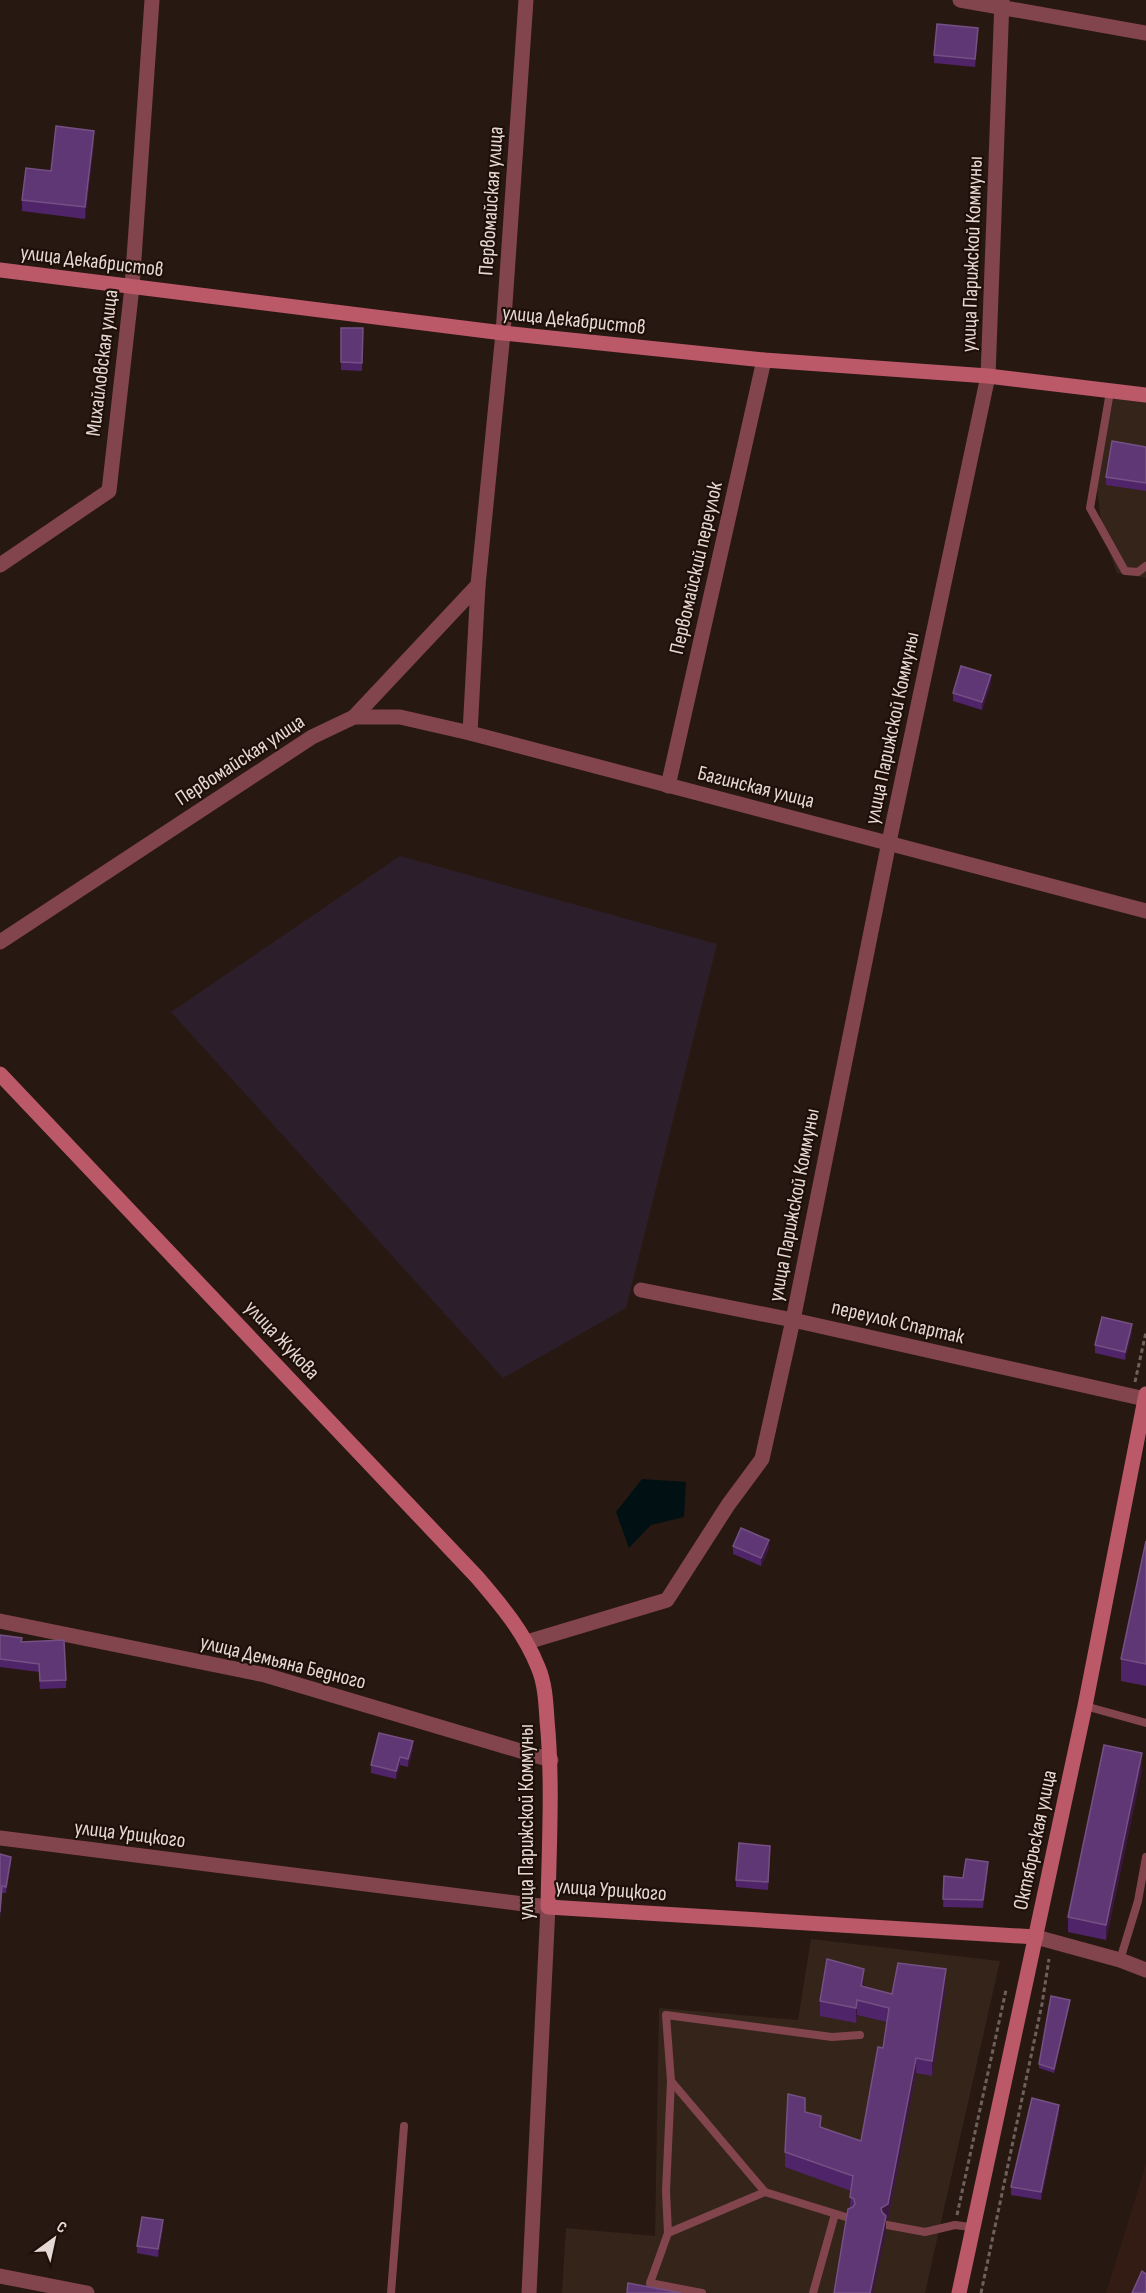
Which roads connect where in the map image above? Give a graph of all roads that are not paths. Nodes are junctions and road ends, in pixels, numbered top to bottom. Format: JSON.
{"nodes":[{"id":1,"x":152,"y":0,"type":"edge"},
{"id":2,"x":526,"y":0,"type":"edge"},
{"id":3,"x":960,"y":0,"type":"edge"},
{"id":4,"x":1002,"y":3,"type":"edge"},
{"id":5,"x":1146,"y":33,"type":"edge"},
{"id":6,"x":0,"y":270,"type":"edge"},
{"id":7,"x":132,"y":287,"type":"junction"},
{"id":8,"x":503,"y":333,"type":"junction"},
{"id":9,"x":764,"y":360,"type":"junction"},
{"id":10,"x":988,"y":376,"type":"junction"},
{"id":11,"x":1110,"y":392,"type":"junction"},
{"id":12,"x":1146,"y":395,"type":"edge"},
{"id":13,"x":0,"y":565,"type":"edge"},
{"id":14,"x":1146,"y":566,"type":"edge"},
{"id":15,"x":478,"y":585,"type":"junction"},
{"id":16,"x":354,"y":717,"type":"junction"},
{"id":17,"x":470,"y":733,"type":"junction"},
{"id":18,"x":668,"y":786,"type":"junction"},
{"id":19,"x":889,"y":842,"type":"junction"},
{"id":20,"x":1146,"y":911,"type":"edge"},
{"id":21,"x":0,"y":942,"type":"edge"},
{"id":22,"x":0,"y":1074,"type":"edge"},
{"id":23,"x":641,"y":1290,"type":"dead end"},
{"id":24,"x":793,"y":1320,"type":"junction"},
{"id":25,"x":1141,"y":1396,"type":"edge"},
{"id":26,"x":0,"y":1621,"type":"edge"},
{"id":27,"x":527,"y":1642,"type":"junction"},
{"id":28,"x":1085,"y":1706,"type":"junction"},
{"id":29,"x":1146,"y":1723,"type":"edge"},
{"id":30,"x":551,"y":1760,"type":"junction"},
{"id":31,"x":0,"y":1838,"type":"edge"},
{"id":32,"x":1146,"y":1857,"type":"edge"},
{"id":33,"x":1142,"y":1902,"type":"edge"},
{"id":34,"x":548,"y":1907,"type":"junction"},
{"id":35,"x":1036,"y":1937,"type":"junction"},
{"id":36,"x":1120,"y":1960,"type":"junction"},
{"id":37,"x":1146,"y":1970,"type":"edge"},
{"id":38,"x":860,"y":2035,"type":"dead end"},
{"id":39,"x":671,"y":2081,"type":"junction"},
{"id":40,"x":404,"y":2126,"type":"dead end"},
{"id":41,"x":765,"y":2193,"type":"junction"},
{"id":42,"x":835,"y":2214,"type":"junction"},
{"id":43,"x":849,"y":2218,"type":"edge"},
{"id":44,"x":887,"y":2225,"type":"edge"},
{"id":45,"x":971,"y":2227,"type":"junction"},
{"id":46,"x":668,"y":2233,"type":"junction"},
{"id":47,"x":0,"y":2276,"type":"edge"},
{"id":48,"x":87,"y":2293,"type":"edge"},
{"id":49,"x":391,"y":2293,"type":"edge"},
{"id":50,"x":529,"y":2293,"type":"edge"},
{"id":51,"x":702,"y":2293,"type":"edge"},
{"id":52,"x":813,"y":2293,"type":"edge"},
{"id":53,"x":959,"y":2293,"type":"edge"}],
"edges":[{"from":1,"to":7,"type":"street","name":"Михайловская улица"},
{"from":2,"to":8,"type":"street","name":"Первомайская улица"},
{"from":3,"to":4,"type":"street"},
{"from":4,"to":5,"type":"street"},
{"from":4,"to":10,"type":"street","name":"улица Парижской Коммуны"},
{"from":6,"to":7,"type":"main road","name":"улица Декабристов"},
{"from":7,"to":8,"type":"main road","name":"улица Декабристов"},
{"from":7,"to":13,"type":"street","name":"Михайловская улица"},
{"from":8,"to":9,"type":"main road","name":"улица Декабристов"},
{"from":8,"to":15,"type":"street","name":"Первомайская улица"},
{"from":9,"to":10,"type":"main road","name":"улица Декабристов"},
{"from":9,"to":18,"type":"street","name":"Первомайский переулок"},
{"from":10,"to":11,"type":"main road","name":"улица Декабристов"},
{"from":10,"to":19,"type":"street","name":"улица Парижской Коммуны"},
{"from":11,"to":12,"type":"main road","name":"улица Декабристов"},
{"from":11,"to":14,"type":"lane"},
{"from":15,"to":16,"type":"street","name":"Первомайская улица"},
{"from":15,"to":17,"type":"street","name":"Первомайская улица"},
{"from":16,"to":17,"type":"street","name":"Багинская улица"},
{"from":16,"to":21,"type":"street","name":"Первомайская улица"},
{"from":17,"to":18,"type":"street","name":"Багинская улица"},
{"from":18,"to":19,"type":"street","name":"Багинская улица"},
{"from":19,"to":20,"type":"street","name":"Багинская улица"},
{"from":19,"to":24,"type":"street","name":"улица Парижской Коммуны"},
{"from":22,"to":27,"type":"main road","name":"улица Жукова"},
{"from":23,"to":24,"type":"street","name":"переулок Спартак"},
{"from":24,"to":25,"type":"street","name":"переулок Спартак"},
{"from":24,"to":27,"type":"street","name":"улица Парижской Коммуны"},
{"from":25,"to":28,"type":"main road","name":"Октябрьская улица"},
{"from":26,"to":30,"type":"street","name":"улица Демьяна Бедного"},
{"from":27,"to":30,"type":"main road","name":"улица Парижской Коммуны"},
{"from":28,"to":29,"type":"lane"},
{"from":28,"to":35,"type":"main road","name":"Октябрьская улица"},
{"from":30,"to":34,"type":"main road","name":"улица Парижской Коммуны"},
{"from":31,"to":34,"type":"street","name":"улица Урицкого"},
{"from":32,"to":33,"type":"lane"},
{"from":33,"to":36,"type":"lane"},
{"from":34,"to":35,"type":"main road","name":"улица Урицкого"},
{"from":34,"to":50,"type":"street","name":"улица Парижской Коммуны"},
{"from":35,"to":36,"type":"street","name":"улица Урицкого"},
{"from":35,"to":45,"type":"main road","name":"Октябрьская улица"},
{"from":36,"to":37,"type":"street","name":"улица Урицкого"},
{"from":38,"to":39,"type":"lane"},
{"from":39,"to":41,"type":"lane"},
{"from":39,"to":46,"type":"lane"},
{"from":40,"to":49,"type":"lane"},
{"from":41,"to":42,"type":"lane"},
{"from":41,"to":46,"type":"lane"},
{"from":42,"to":43,"type":"lane"},
{"from":42,"to":52,"type":"lane"},
{"from":44,"to":45,"type":"lane"},
{"from":45,"to":53,"type":"main road","name":"Октябрьская улица"},
{"from":46,"to":51,"type":"lane"},
{"from":47,"to":48,"type":"street"}]}
